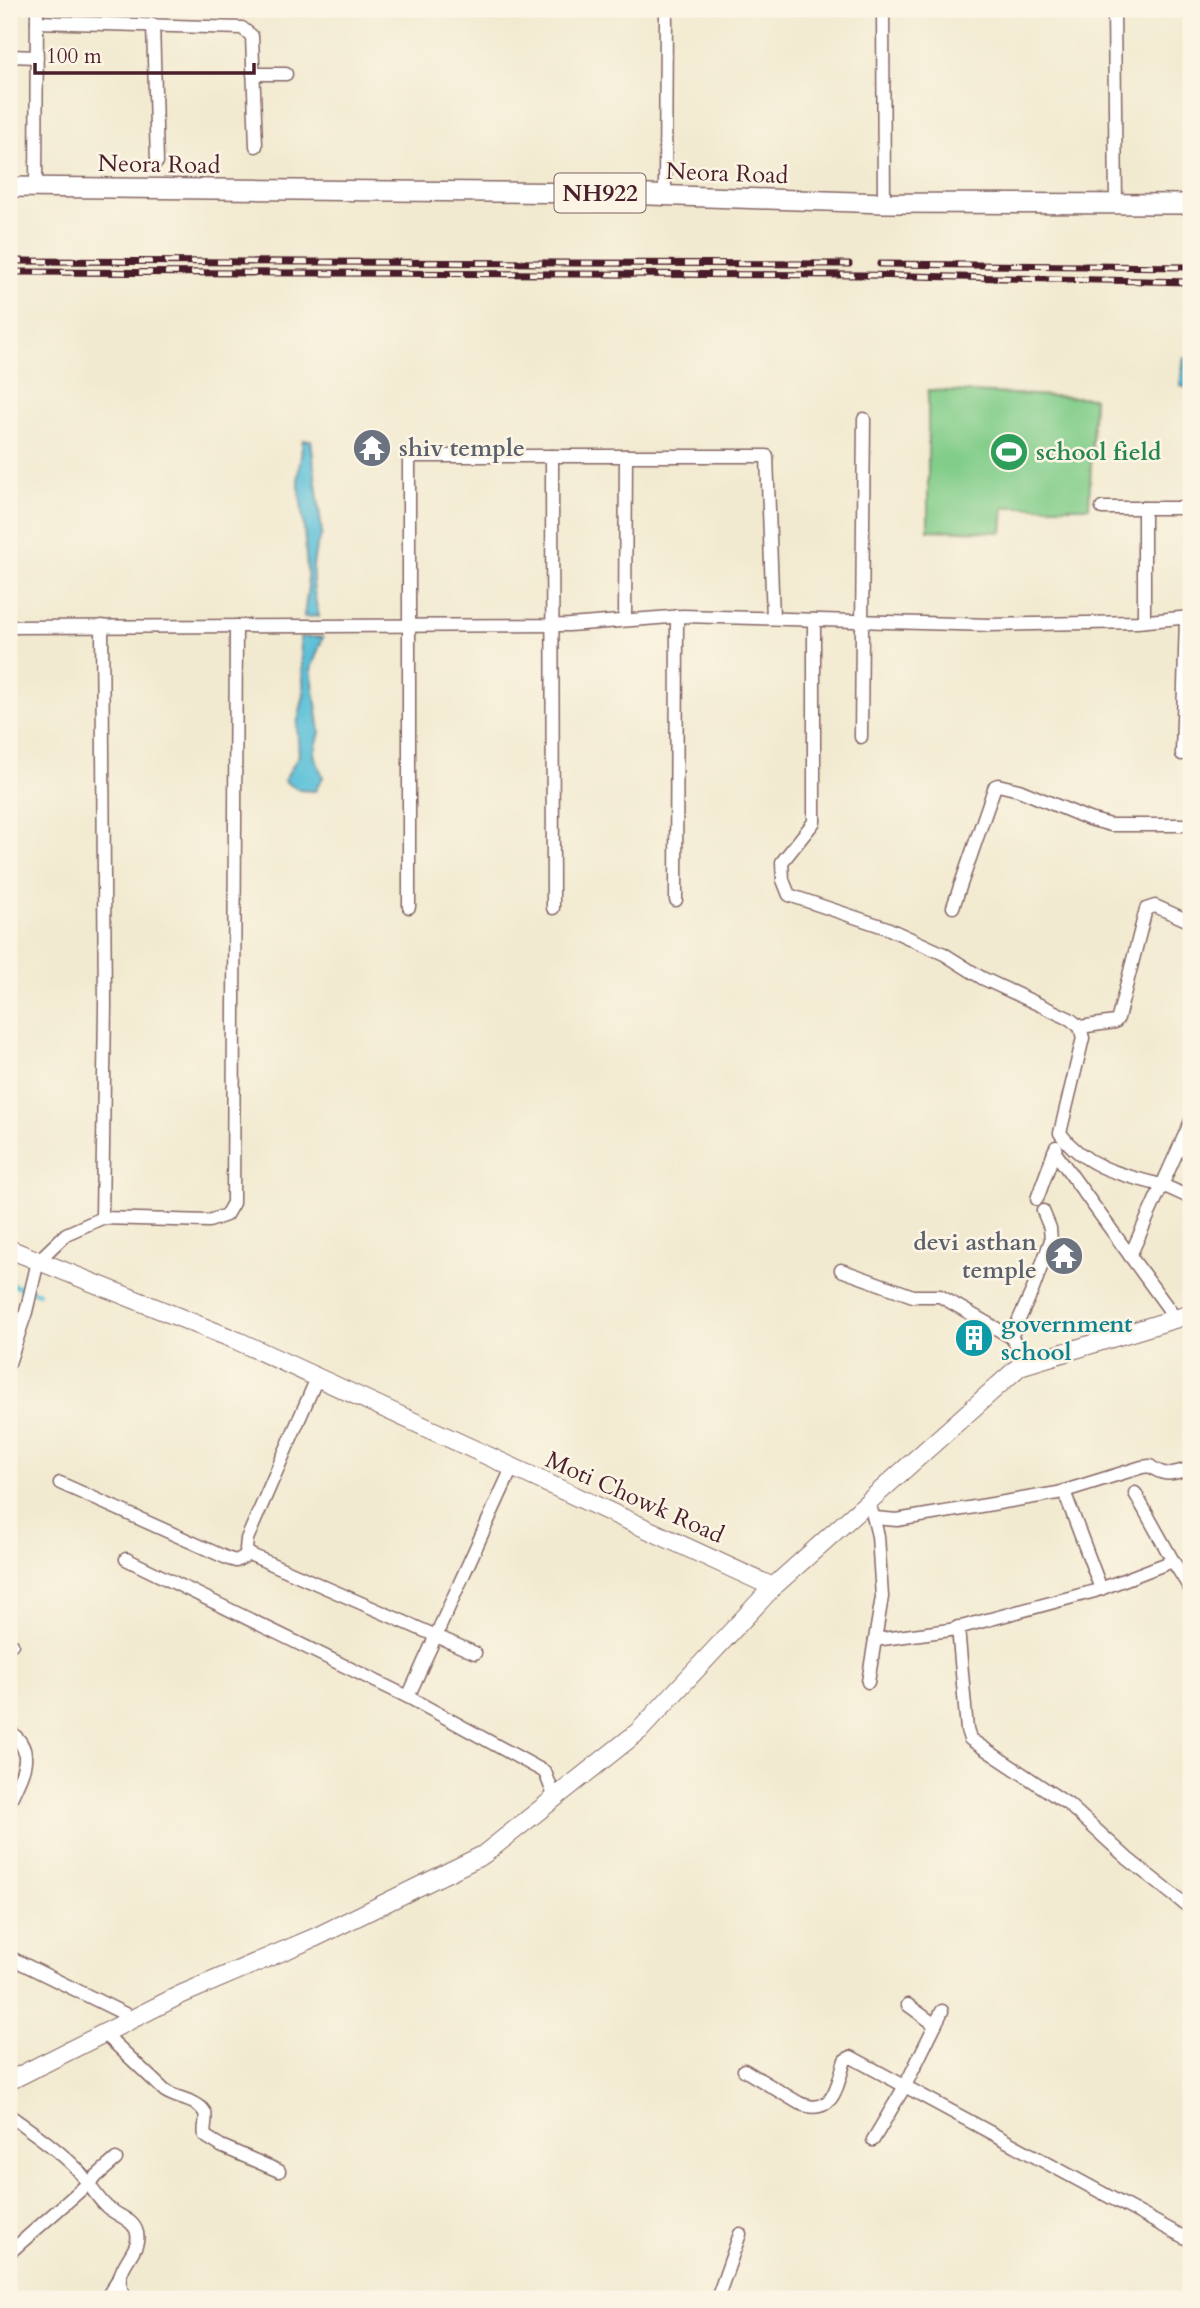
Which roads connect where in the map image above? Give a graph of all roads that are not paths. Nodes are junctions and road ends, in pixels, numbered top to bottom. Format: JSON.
{"nodes":[{"id":1,"x":666,"y":9,"type":"edge"},
{"id":2,"x":883,"y":9,"type":"edge"},
{"id":3,"x":1114,"y":9,"type":"edge"},
{"id":4,"x":37,"y":15,"type":"edge"},
{"id":5,"x":153,"y":24,"type":"junction"},
{"id":6,"x":9,"y":57,"type":"edge"},
{"id":7,"x":37,"y":57,"type":"junction"},
{"id":8,"x":253,"y":74,"type":"junction"},
{"id":9,"x":286,"y":74,"type":"dead end"},
{"id":10,"x":256,"y":146,"type":"dead end"},
{"id":11,"x":157,"y":162,"type":"dead end"},
{"id":12,"x":9,"y":187,"type":"edge"},
{"id":13,"x":36,"y":188,"type":"junction"},
{"id":14,"x":665,"y":195,"type":"junction"},
{"id":15,"x":884,"y":203,"type":"junction"},
{"id":16,"x":1191,"y":204,"type":"edge"},
{"id":17,"x":1116,"y":205,"type":"junction"},
{"id":18,"x":864,"y":419,"type":"dead end"},
{"id":19,"x":552,"y":456,"type":"junction"},
{"id":20,"x":626,"y":456,"type":"junction"},
{"id":21,"x":1102,"y":508,"type":"dead end"},
{"id":22,"x":1144,"y":508,"type":"junction"},
{"id":23,"x":1191,"y":508,"type":"edge"},
{"id":24,"x":677,"y":616,"type":"junction"},
{"id":25,"x":1189,"y":617,"type":"edge"},
{"id":26,"x":773,"y":618,"type":"junction"},
{"id":27,"x":625,"y":620,"type":"junction"},
{"id":28,"x":814,"y":620,"type":"junction"},
{"id":29,"x":863,"y":621,"type":"junction"},
{"id":30,"x":1144,"y":621,"type":"junction"},
{"id":31,"x":552,"y":625,"type":"junction"},
{"id":32,"x":102,"y":626,"type":"junction"},
{"id":33,"x":236,"y":626,"type":"junction"},
{"id":34,"x":410,"y":626,"type":"junction"},
{"id":35,"x":9,"y":627,"type":"edge"},
{"id":36,"x":861,"y":737,"type":"dead end"},
{"id":37,"x":1182,"y":754,"type":"dead end"},
{"id":38,"x":1191,"y":825,"type":"edge"},
{"id":39,"x":676,"y":900,"type":"dead end"},
{"id":40,"x":409,"y":907,"type":"dead end"},
{"id":41,"x":953,"y":907,"type":"dead end"},
{"id":42,"x":553,"y":908,"type":"dead end"},
{"id":43,"x":1191,"y":922,"type":"edge"},
{"id":44,"x":1080,"y":1027,"type":"junction"},
{"id":45,"x":1191,"y":1121,"type":"edge"},
{"id":46,"x":1060,"y":1133,"type":"junction"},
{"id":47,"x":1054,"y":1151,"type":"junction"},
{"id":48,"x":1163,"y":1186,"type":"junction"},
{"id":49,"x":1191,"y":1198,"type":"edge"},
{"id":50,"x":102,"y":1218,"type":"junction"},
{"id":51,"x":9,"y":1249,"type":"edge"},
{"id":52,"x":1130,"y":1256,"type":"junction"},
{"id":53,"x":38,"y":1261,"type":"junction"},
{"id":54,"x":841,"y":1270,"type":"dead end"},
{"id":55,"x":1184,"y":1316,"type":"edge"},
{"id":56,"x":1012,"y":1337,"type":"junction"},
{"id":57,"x":9,"y":1363,"type":"edge"},
{"id":58,"x":1030,"y":1363,"type":"junction"},
{"id":59,"x":317,"y":1378,"type":"junction"},
{"id":60,"x":512,"y":1468,"type":"junction"},
{"id":61,"x":1191,"y":1468,"type":"edge"},
{"id":62,"x":60,"y":1483,"type":"dead end"},
{"id":63,"x":1065,"y":1491,"type":"junction"},
{"id":64,"x":1135,"y":1493,"type":"dead end"},
{"id":65,"x":871,"y":1510,"type":"junction"},
{"id":66,"x":249,"y":1553,"type":"junction"},
{"id":67,"x":126,"y":1559,"type":"dead end"},
{"id":68,"x":1173,"y":1561,"type":"junction"},
{"id":69,"x":773,"y":1587,"type":"junction"},
{"id":70,"x":1101,"y":1589,"type":"junction"},
{"id":71,"x":1191,"y":1590,"type":"edge"},
{"id":72,"x":958,"y":1627,"type":"junction"},
{"id":73,"x":437,"y":1636,"type":"junction"},
{"id":74,"x":875,"y":1640,"type":"junction"},
{"id":75,"x":475,"y":1653,"type":"dead end"},
{"id":76,"x":868,"y":1682,"type":"dead end"},
{"id":77,"x":408,"y":1697,"type":"junction"},
{"id":78,"x":9,"y":1731,"type":"edge"},
{"id":79,"x":555,"y":1798,"type":"junction"},
{"id":80,"x":9,"y":1803,"type":"edge"},
{"id":81,"x":1191,"y":1909,"type":"edge"},
{"id":82,"x":9,"y":1957,"type":"edge"},
{"id":83,"x":908,"y":2005,"type":"dead end"},
{"id":84,"x":942,"y":2011,"type":"dead end"},
{"id":85,"x":133,"y":2018,"type":"junction"},
{"id":86,"x":934,"y":2024,"type":"junction"},
{"id":87,"x":104,"y":2033,"type":"junction"},
{"id":88,"x":744,"y":2070,"type":"dead end"},
{"id":89,"x":9,"y":2081,"type":"edge"},
{"id":90,"x":905,"y":2086,"type":"junction"},
{"id":91,"x":9,"y":2115,"type":"edge"},
{"id":92,"x":873,"y":2140,"type":"dead end"},
{"id":93,"x":116,"y":2159,"type":"dead end"},
{"id":94,"x":279,"y":2171,"type":"dead end"},
{"id":95,"x":89,"y":2181,"type":"junction"},
{"id":96,"x":740,"y":2234,"type":"dead end"},
{"id":97,"x":1191,"y":2241,"type":"edge"},
{"id":98,"x":12,"y":2244,"type":"edge"},
{"id":99,"x":120,"y":2275,"type":"junction"},
{"id":100,"x":106,"y":2299,"type":"edge"},
{"id":101,"x":128,"y":2299,"type":"edge"},
{"id":102,"x":716,"y":2299,"type":"edge"}],
"edges":[{"from":1,"to":14,"type":"street"},
{"from":2,"to":15,"type":"street"},
{"from":3,"to":17,"type":"street"},
{"from":4,"to":5,"type":"street"},
{"from":4,"to":7,"type":"street"},
{"from":5,"to":8,"type":"street"},
{"from":5,"to":11,"type":"street"},
{"from":6,"to":7,"type":"street"},
{"from":7,"to":13,"type":"street"},
{"from":8,"to":9,"type":"street"},
{"from":8,"to":10,"type":"street"},
{"from":12,"to":13,"type":"main road","name":"Neora Road","number":"NH922"},
{"from":13,"to":14,"type":"main road","name":"Neora Road","number":"NH922"},
{"from":14,"to":15,"type":"main road","name":"Neora Road","number":"NH922"},
{"from":15,"to":17,"type":"main road","name":"Neora Road","number":"NH922"},
{"from":16,"to":17,"type":"main road","name":"Neora Road","number":"NH922"},
{"from":18,"to":29,"type":"street"},
{"from":19,"to":20,"type":"street"},
{"from":19,"to":31,"type":"street"},
{"from":19,"to":34,"type":"street"},
{"from":20,"to":26,"type":"street"},
{"from":20,"to":27,"type":"street"},
{"from":21,"to":22,"type":"street"},
{"from":22,"to":23,"type":"street"},
{"from":22,"to":30,"type":"street"},
{"from":24,"to":26,"type":"street"},
{"from":24,"to":27,"type":"street"},
{"from":24,"to":39,"type":"street"},
{"from":25,"to":30,"type":"street"},
{"from":25,"to":37,"type":"street"},
{"from":26,"to":28,"type":"street"},
{"from":27,"to":31,"type":"street"},
{"from":28,"to":29,"type":"street"},
{"from":28,"to":44,"type":"street"},
{"from":29,"to":30,"type":"street"},
{"from":29,"to":36,"type":"street"},
{"from":31,"to":34,"type":"street"},
{"from":31,"to":42,"type":"street"},
{"from":32,"to":33,"type":"street"},
{"from":32,"to":35,"type":"street"},
{"from":32,"to":50,"type":"street"},
{"from":33,"to":34,"type":"street"},
{"from":33,"to":50,"type":"street"},
{"from":34,"to":40,"type":"street"},
{"from":38,"to":41,"type":"street"},
{"from":43,"to":44,"type":"street"},
{"from":44,"to":46,"type":"street"},
{"from":45,"to":48,"type":"street"},
{"from":46,"to":47,"type":"street"},
{"from":46,"to":48,"type":"street"},
{"from":47,"to":52,"type":"street"},
{"from":47,"to":56,"type":"street"},
{"from":48,"to":49,"type":"street"},
{"from":48,"to":52,"type":"street"},
{"from":50,"to":53,"type":"street"},
{"from":51,"to":53,"type":"street","name":"Moti Chowk Road"},
{"from":52,"to":55,"type":"street"},
{"from":53,"to":57,"type":"street"},
{"from":53,"to":59,"type":"street","name":"Moti Chowk Road"},
{"from":54,"to":56,"type":"street"},
{"from":55,"to":58,"type":"street"},
{"from":56,"to":58,"type":"street"},
{"from":58,"to":65,"type":"street"},
{"from":59,"to":60,"type":"street","name":"Moti Chowk Road"},
{"from":59,"to":66,"type":"street"},
{"from":60,"to":69,"type":"street","name":"Moti Chowk Road"},
{"from":60,"to":73,"type":"street"},
{"from":61,"to":63,"type":"street"},
{"from":62,"to":66,"type":"street"},
{"from":63,"to":65,"type":"street"},
{"from":63,"to":70,"type":"street"},
{"from":64,"to":68,"type":"street"},
{"from":65,"to":69,"type":"street"},
{"from":65,"to":74,"type":"street"},
{"from":66,"to":73,"type":"street"},
{"from":67,"to":77,"type":"street"},
{"from":68,"to":70,"type":"street"},
{"from":68,"to":71,"type":"street"},
{"from":69,"to":79,"type":"street"},
{"from":70,"to":72,"type":"street"},
{"from":72,"to":74,"type":"street"},
{"from":72,"to":81,"type":"street"},
{"from":73,"to":75,"type":"street"},
{"from":73,"to":77,"type":"street"},
{"from":74,"to":76,"type":"street"},
{"from":77,"to":79,"type":"street"},
{"from":78,"to":80,"type":"street"},
{"from":79,"to":85,"type":"street"},
{"from":82,"to":85,"type":"street"},
{"from":83,"to":86,"type":"street"},
{"from":84,"to":86,"type":"street"},
{"from":85,"to":87,"type":"street"},
{"from":86,"to":90,"type":"street"},
{"from":87,"to":89,"type":"street"},
{"from":87,"to":94,"type":"street"},
{"from":88,"to":90,"type":"street"},
{"from":90,"to":92,"type":"street"},
{"from":90,"to":97,"type":"street"},
{"from":91,"to":95,"type":"street"},
{"from":93,"to":95,"type":"street"},
{"from":95,"to":98,"type":"street"},
{"from":95,"to":99,"type":"street"},
{"from":96,"to":102,"type":"street"},
{"from":99,"to":100,"type":"street"},
{"from":99,"to":101,"type":"street"}]}
